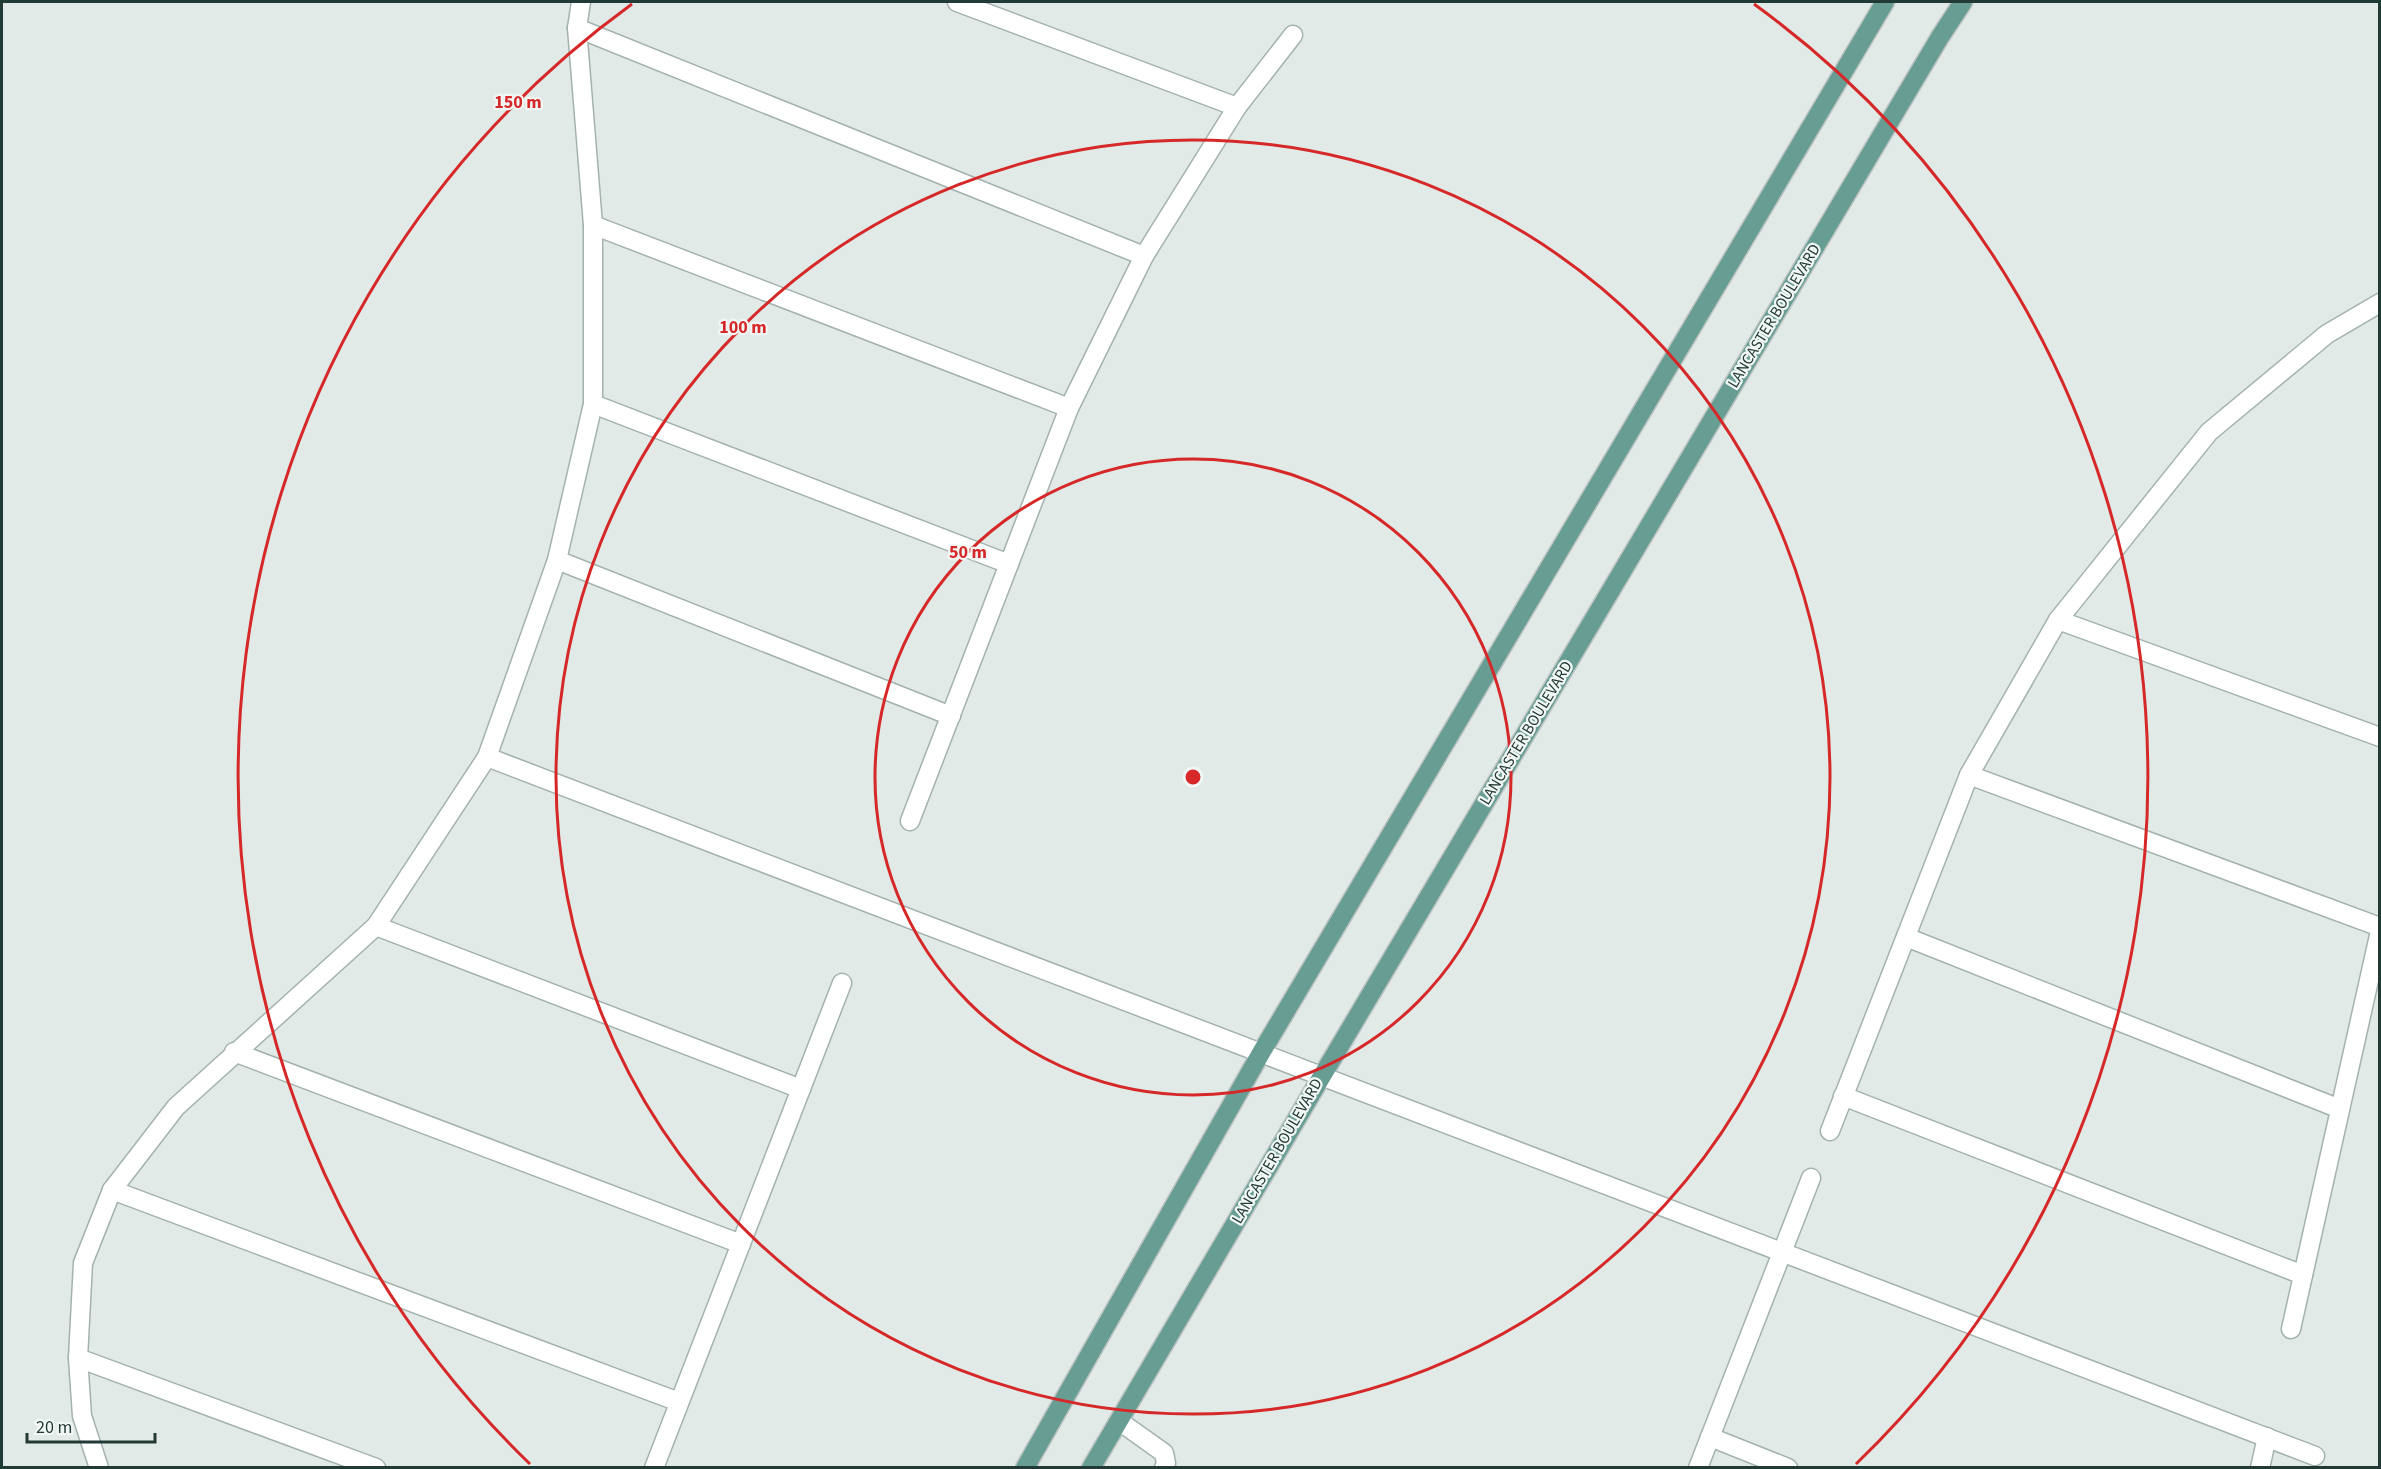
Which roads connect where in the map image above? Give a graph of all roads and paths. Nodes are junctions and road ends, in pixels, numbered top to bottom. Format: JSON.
{"nodes":[{"id":1,"x":581,"y":2,"type":"edge"},
{"id":2,"x":957,"y":2,"type":"edge"},
{"id":3,"x":1885,"y":2,"type":"edge"},
{"id":4,"x":1963,"y":2,"type":"edge"},
{"id":5,"x":577,"y":28,"type":"junction"},
{"id":6,"x":1293,"y":35,"type":"dead end"},
{"id":7,"x":1237,"y":107,"type":"junction"},
{"id":8,"x":593,"y":225,"type":"junction"},
{"id":9,"x":1144,"y":256,"type":"junction"},
{"id":10,"x":2379,"y":303,"type":"edge"},
{"id":11,"x":593,"y":404,"type":"junction"},
{"id":12,"x":1069,"y":408,"type":"junction"},
{"id":13,"x":557,"y":560,"type":"junction"},
{"id":14,"x":1009,"y":564,"type":"junction"},
{"id":15,"x":2058,"y":620,"type":"junction"},
{"id":16,"x":951,"y":716,"type":"junction"},
{"id":17,"x":2379,"y":737,"type":"edge"},
{"id":18,"x":487,"y":757,"type":"junction"},
{"id":19,"x":1969,"y":775,"type":"junction"},
{"id":20,"x":910,"y":821,"type":"dead end"},
{"id":21,"x":376,"y":926,"type":"junction"},
{"id":22,"x":2379,"y":929,"type":"edge"},
{"id":23,"x":1906,"y":937,"type":"junction"},
{"id":24,"x":843,"y":983,"type":"dead end"},
{"id":25,"x":234,"y":1052,"type":"junction"},
{"id":26,"x":1261,"y":1053,"type":"junction"},
{"id":27,"x":1322,"y":1076,"type":"junction"},
{"id":28,"x":801,"y":1089,"type":"junction"},
{"id":29,"x":1843,"y":1096,"type":"junction"},
{"id":30,"x":2340,"y":1109,"type":"junction"},
{"id":31,"x":1830,"y":1131,"type":"dead end"},
{"id":32,"x":1811,"y":1178,"type":"dead end"},
{"id":33,"x":112,"y":1190,"type":"junction"},
{"id":34,"x":741,"y":1244,"type":"junction"},
{"id":35,"x":1783,"y":1252,"type":"junction"},
{"id":36,"x":2303,"y":1275,"type":"junction"},
{"id":37,"x":2291,"y":1329,"type":"dead end"},
{"id":38,"x":78,"y":1358,"type":"junction"},
{"id":39,"x":679,"y":1402,"type":"junction"},
{"id":40,"x":1119,"y":1421,"type":"junction"},
{"id":41,"x":1710,"y":1437,"type":"junction"},
{"id":42,"x":2267,"y":1437,"type":"junction"},
{"id":43,"x":2315,"y":1456,"type":"dead end"},
{"id":44,"x":99,"y":1467,"type":"edge"},
{"id":45,"x":375,"y":1467,"type":"edge"},
{"id":46,"x":654,"y":1467,"type":"edge"},
{"id":47,"x":1025,"y":1467,"type":"edge"},
{"id":48,"x":1091,"y":1467,"type":"edge"},
{"id":49,"x":1164,"y":1467,"type":"edge"},
{"id":50,"x":1698,"y":1467,"type":"edge"},
{"id":51,"x":1788,"y":1467,"type":"edge"},
{"id":52,"x":2260,"y":1467,"type":"edge"}],
"edges":[{"from":1,"to":5,"type":"street"},
{"from":2,"to":7,"type":"street"},
{"from":3,"to":26,"type":"main road"},
{"from":4,"to":27,"type":"main road","name":"LANCASTER BOULEVARD"},
{"from":5,"to":8,"type":"street"},
{"from":5,"to":9,"type":"street"},
{"from":6,"to":7,"type":"street"},
{"from":7,"to":9,"type":"street"},
{"from":8,"to":11,"type":"street"},
{"from":8,"to":12,"type":"street"},
{"from":9,"to":12,"type":"street"},
{"from":10,"to":15,"type":"street"},
{"from":11,"to":13,"type":"street"},
{"from":11,"to":14,"type":"street"},
{"from":12,"to":14,"type":"street"},
{"from":13,"to":16,"type":"street"},
{"from":13,"to":18,"type":"street"},
{"from":14,"to":16,"type":"street"},
{"from":15,"to":17,"type":"street"},
{"from":15,"to":19,"type":"street"},
{"from":16,"to":20,"type":"street"},
{"from":18,"to":21,"type":"street"},
{"from":18,"to":26,"type":"street"},
{"from":19,"to":22,"type":"street"},
{"from":19,"to":23,"type":"street"},
{"from":21,"to":25,"type":"street"},
{"from":21,"to":28,"type":"street"},
{"from":22,"to":30,"type":"street"},
{"from":23,"to":29,"type":"street"},
{"from":23,"to":30,"type":"street"},
{"from":24,"to":28,"type":"street"},
{"from":25,"to":33,"type":"street"},
{"from":25,"to":34,"type":"street"},
{"from":26,"to":27,"type":"street"},
{"from":26,"to":47,"type":"main road"},
{"from":27,"to":35,"type":"street"},
{"from":27,"to":40,"type":"main road","name":"LANCASTER BOULEVARD"},
{"from":28,"to":34,"type":"street"},
{"from":29,"to":31,"type":"street"},
{"from":29,"to":36,"type":"street"},
{"from":30,"to":36,"type":"street"},
{"from":32,"to":35,"type":"street"},
{"from":33,"to":38,"type":"street"},
{"from":33,"to":39,"type":"street"},
{"from":34,"to":39,"type":"street"},
{"from":35,"to":41,"type":"street"},
{"from":35,"to":42,"type":"street"},
{"from":36,"to":37,"type":"street"},
{"from":38,"to":44,"type":"street"},
{"from":38,"to":45,"type":"street"},
{"from":39,"to":46,"type":"street"},
{"from":40,"to":48,"type":"main road","name":"LANCASTER BOULEVARD"},
{"from":40,"to":49,"type":"street"},
{"from":41,"to":50,"type":"street"},
{"from":41,"to":51,"type":"street"},
{"from":42,"to":43,"type":"street"},
{"from":42,"to":52,"type":"street"}]}
